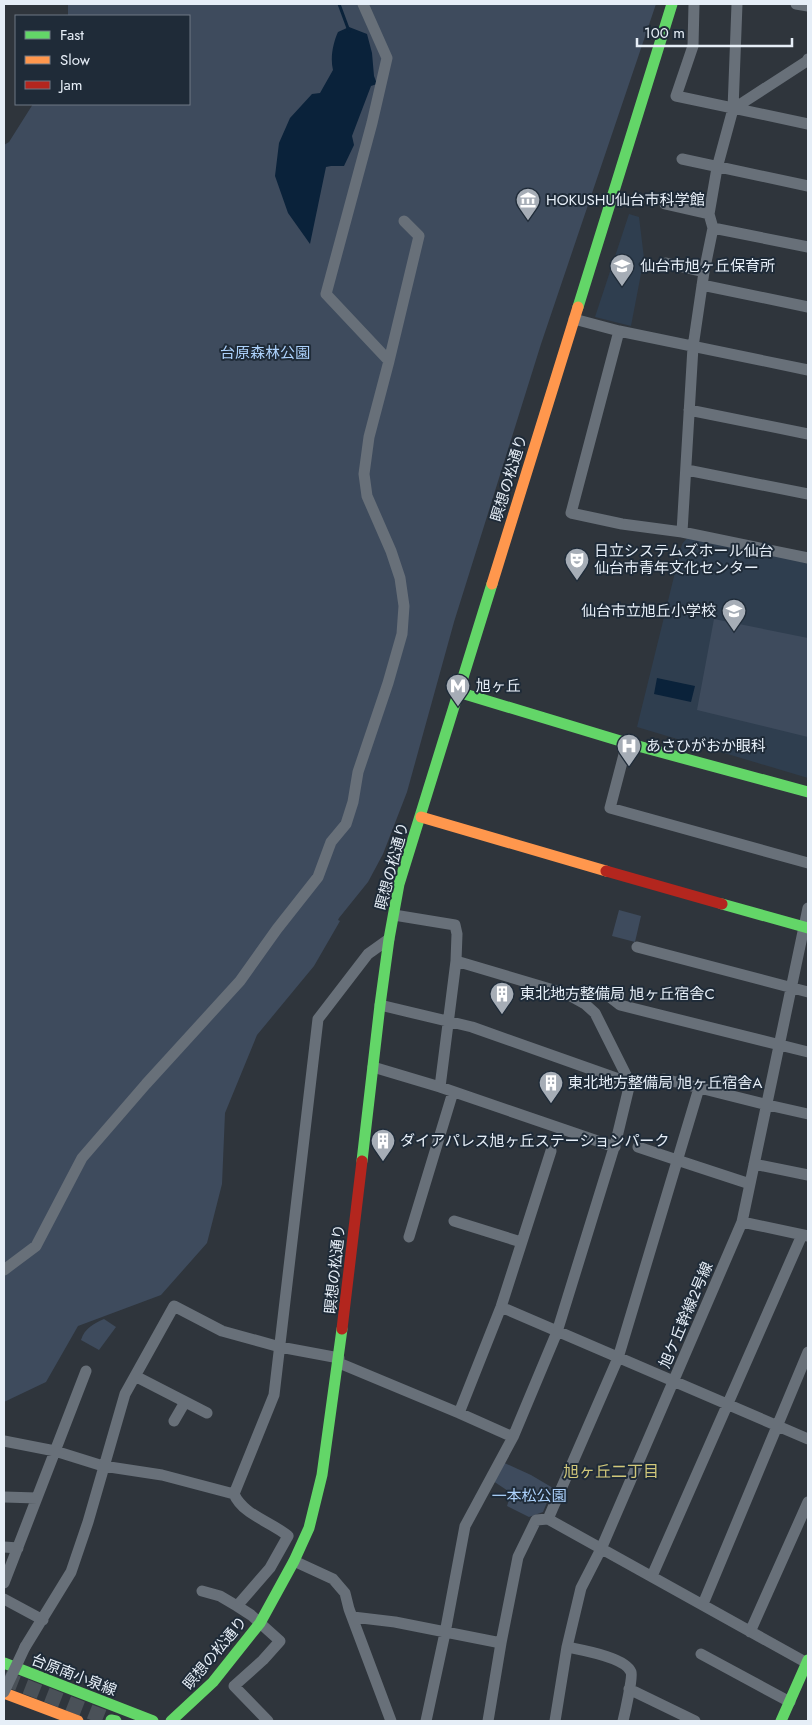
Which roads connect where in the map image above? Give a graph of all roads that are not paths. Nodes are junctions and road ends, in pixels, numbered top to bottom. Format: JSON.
{"nodes":[{"id":1,"x":363,"y":4,"type":"edge"},
{"id":2,"x":672,"y":4,"type":"edge"},
{"id":3,"x":694,"y":4,"type":"edge"},
{"id":4,"x":737,"y":4,"type":"edge"},
{"id":5,"x":796,"y":4,"type":"edge"},
{"id":6,"x":808,"y":6,"type":"edge"},
{"id":7,"x":808,"y":61,"type":"edge"},
{"id":8,"x":734,"y":109,"type":"junction"},
{"id":9,"x":808,"y":124,"type":"edge"},
{"id":10,"x":682,"y":159,"type":"dead end"},
{"id":11,"x":717,"y":168,"type":"junction"},
{"id":12,"x":808,"y":186,"type":"edge"},
{"id":13,"x":665,"y":204,"type":"dead end"},
{"id":14,"x":709,"y":214,"type":"junction"},
{"id":15,"x":404,"y":221,"type":"dead end"},
{"id":16,"x":714,"y":228,"type":"junction"},
{"id":17,"x":808,"y":247,"type":"edge"},
{"id":18,"x":666,"y":263,"type":"dead end"},
{"id":19,"x":704,"y":272,"type":"junction"},
{"id":20,"x":702,"y":285,"type":"junction"},
{"id":21,"x":808,"y":307,"type":"edge"},
{"id":22,"x":574,"y":319,"type":"junction"},
{"id":23,"x":618,"y":331,"type":"junction"},
{"id":24,"x":693,"y":347,"type":"junction"},
{"id":25,"x":389,"y":361,"type":"junction"},
{"id":26,"x":808,"y":370,"type":"edge"},
{"id":27,"x":688,"y":410,"type":"junction"},
{"id":28,"x":808,"y":434,"type":"edge"},
{"id":29,"x":687,"y":470,"type":"junction"},
{"id":30,"x":808,"y":494,"type":"edge"},
{"id":31,"x":682,"y":532,"type":"junction"},
{"id":32,"x":808,"y":558,"type":"edge"},
{"id":33,"x":458,"y":692,"type":"junction"},
{"id":34,"x":627,"y":743,"type":"junction"},
{"id":35,"x":808,"y":792,"type":"edge"},
{"id":36,"x":421,"y":817,"type":"junction"},
{"id":37,"x":808,"y":863,"type":"edge"},
{"id":38,"x":808,"y":908,"type":"edge"},
{"id":39,"x":394,"y":915,"type":"junction"},
{"id":40,"x":806,"y":928,"type":"edge"},
{"id":41,"x":389,"y":940,"type":"junction"},
{"id":42,"x":637,"y":947,"type":"dead end"},
{"id":43,"x":456,"y":962,"type":"junction"},
{"id":44,"x":792,"y":988,"type":"junction"},
{"id":45,"x":602,"y":991,"type":"dead end"},
{"id":46,"x":808,"y":992,"type":"edge"},
{"id":47,"x":380,"y":1005,"type":"junction"},
{"id":48,"x":448,"y":1022,"type":"junction"},
{"id":49,"x":779,"y":1046,"type":"junction"},
{"id":50,"x":808,"y":1052,"type":"edge"},
{"id":51,"x":373,"y":1067,"type":"junction"},
{"id":52,"x":664,"y":1079,"type":"dead end"},
{"id":53,"x":630,"y":1083,"type":"junction"},
{"id":54,"x":440,"y":1087,"type":"junction"},
{"id":55,"x":700,"y":1088,"type":"junction"},
{"id":56,"x":453,"y":1092,"type":"junction"},
{"id":57,"x":768,"y":1105,"type":"junction"},
{"id":58,"x":808,"y":1114,"type":"edge"},
{"id":59,"x":615,"y":1147,"type":"junction"},
{"id":60,"x":638,"y":1147,"type":"dead end"},
{"id":61,"x":551,"y":1151,"type":"dead end"},
{"id":62,"x":680,"y":1161,"type":"junction"},
{"id":63,"x":754,"y":1164,"type":"junction"},
{"id":64,"x":808,"y":1175,"type":"edge"},
{"id":65,"x":750,"y":1184,"type":"junction"},
{"id":66,"x":454,"y":1221,"type":"dead end"},
{"id":67,"x":742,"y":1222,"type":"junction"},
{"id":68,"x":805,"y":1235,"type":"edge"},
{"id":69,"x":409,"y":1237,"type":"dead end"},
{"id":70,"x":521,"y":1242,"type":"junction"},
{"id":71,"x":4,"y":1270,"type":"edge"},
{"id":72,"x":501,"y":1307,"type":"junction"},
{"id":73,"x":558,"y":1332,"type":"junction"},
{"id":74,"x":280,"y":1347,"type":"junction"},
{"id":75,"x":808,"y":1352,"type":"edge"},
{"id":76,"x":618,"y":1358,"type":"junction"},
{"id":77,"x":339,"y":1361,"type":"junction"},
{"id":78,"x":86,"y":1371,"type":"dead end"},
{"id":79,"x":135,"y":1376,"type":"junction"},
{"id":80,"x":674,"y":1381,"type":"junction"},
{"id":81,"x":185,"y":1402,"type":"junction"},
{"id":82,"x":726,"y":1404,"type":"junction"},
{"id":83,"x":459,"y":1412,"type":"junction"},
{"id":84,"x":206,"y":1413,"type":"dead end"},
{"id":85,"x":174,"y":1421,"type":"dead end"},
{"id":86,"x":778,"y":1426,"type":"junction"},
{"id":87,"x":513,"y":1437,"type":"junction"},
{"id":88,"x":808,"y":1439,"type":"edge"},
{"id":89,"x":4,"y":1441,"type":"edge"},
{"id":90,"x":54,"y":1451,"type":"junction"},
{"id":91,"x":103,"y":1466,"type":"junction"},
{"id":92,"x":234,"y":1494,"type":"junction"},
{"id":93,"x":4,"y":1497,"type":"edge"},
{"id":94,"x":37,"y":1498,"type":"junction"},
{"id":95,"x":808,"y":1502,"type":"edge"},
{"id":96,"x":548,"y":1519,"type":"junction"},
{"id":97,"x":4,"y":1547,"type":"edge"},
{"id":98,"x":18,"y":1548,"type":"junction"},
{"id":99,"x":601,"y":1549,"type":"junction"},
{"id":100,"x":294,"y":1561,"type":"junction"},
{"id":101,"x":652,"y":1576,"type":"junction"},
{"id":102,"x":4,"y":1583,"type":"edge"},
{"id":103,"x":202,"y":1591,"type":"dead end"},
{"id":104,"x":4,"y":1599,"type":"edge"},
{"id":105,"x":703,"y":1604,"type":"junction"},
{"id":106,"x":237,"y":1606,"type":"junction"},
{"id":107,"x":353,"y":1616,"type":"junction"},
{"id":108,"x":43,"y":1620,"type":"junction"},
{"id":109,"x":260,"y":1623,"type":"junction"},
{"id":110,"x":750,"y":1632,"type":"junction"},
{"id":111,"x":445,"y":1633,"type":"junction"},
{"id":112,"x":501,"y":1643,"type":"junction"},
{"id":113,"x":567,"y":1647,"type":"junction"},
{"id":114,"x":701,"y":1654,"type":"dead end"},
{"id":115,"x":4,"y":1663,"type":"edge"},
{"id":116,"x":807,"y":1666,"type":"edge"},
{"id":117,"x":629,"y":1689,"type":"junction"},
{"id":118,"x":4,"y":1692,"type":"edge"},
{"id":119,"x":790,"y":1702,"type":"junction"},
{"id":120,"x":83,"y":1711,"type":"edge"},
{"id":121,"x":153,"y":1721,"type":"edge"},
{"id":122,"x":171,"y":1721,"type":"edge"},
{"id":123,"x":268,"y":1721,"type":"edge"},
{"id":124,"x":391,"y":1721,"type":"edge"},
{"id":125,"x":426,"y":1721,"type":"edge"},
{"id":126,"x":488,"y":1721,"type":"edge"},
{"id":127,"x":555,"y":1721,"type":"edge"},
{"id":128,"x":623,"y":1721,"type":"edge"},
{"id":129,"x":695,"y":1721,"type":"edge"},
{"id":130,"x":781,"y":1721,"type":"edge"}],
"edges":[{"from":1,"to":25,"type":"street"},
{"from":2,"to":22,"type":"street","name":"瞑想の松通り"},
{"from":3,"to":8,"type":"street"},
{"from":4,"to":8,"type":"street"},
{"from":5,"to":6,"type":"street"},
{"from":7,"to":8,"type":"street"},
{"from":8,"to":9,"type":"street"},
{"from":8,"to":11,"type":"street"},
{"from":10,"to":11,"type":"street"},
{"from":11,"to":12,"type":"street"},
{"from":11,"to":14,"type":"street"},
{"from":13,"to":14,"type":"street"},
{"from":14,"to":16,"type":"street"},
{"from":15,"to":25,"type":"street"},
{"from":16,"to":17,"type":"street"},
{"from":16,"to":19,"type":"street"},
{"from":18,"to":19,"type":"street"},
{"from":19,"to":20,"type":"street"},
{"from":20,"to":21,"type":"street"},
{"from":20,"to":24,"type":"street"},
{"from":22,"to":23,"type":"street"},
{"from":22,"to":33,"type":"street","name":"瞑想の松通り"},
{"from":23,"to":24,"type":"street"},
{"from":23,"to":31,"type":"street"},
{"from":24,"to":26,"type":"street"},
{"from":24,"to":27,"type":"street"},
{"from":25,"to":71,"type":"street"},
{"from":27,"to":28,"type":"street"},
{"from":27,"to":29,"type":"street"},
{"from":29,"to":30,"type":"street"},
{"from":29,"to":31,"type":"street"},
{"from":31,"to":32,"type":"street"},
{"from":33,"to":34,"type":"street"},
{"from":33,"to":36,"type":"street","name":"瞑想の松通り"},
{"from":34,"to":35,"type":"street"},
{"from":34,"to":37,"type":"street"},
{"from":36,"to":39,"type":"street","name":"瞑想の松通り"},
{"from":36,"to":40,"type":"street"},
{"from":38,"to":40,"type":"street","name":"旭ケ丘幹線２号線"},
{"from":39,"to":41,"type":"street","name":"瞑想の松通り"},
{"from":39,"to":43,"type":"street"},
{"from":40,"to":44,"type":"street","name":"旭ケ丘幹線２号線"},
{"from":41,"to":47,"type":"street","name":"瞑想の松通り"},
{"from":41,"to":74,"type":"street"},
{"from":42,"to":44,"type":"street"},
{"from":43,"to":48,"type":"street"},
{"from":43,"to":53,"type":"street"},
{"from":44,"to":46,"type":"street"},
{"from":44,"to":49,"type":"street","name":"旭ケ丘幹線２号線"},
{"from":45,"to":49,"type":"street"},
{"from":47,"to":48,"type":"street"},
{"from":47,"to":51,"type":"street","name":"瞑想の松通り"},
{"from":48,"to":53,"type":"street"},
{"from":48,"to":54,"type":"street"},
{"from":49,"to":50,"type":"street"},
{"from":49,"to":57,"type":"street","name":"旭ケ丘幹線２号線"},
{"from":51,"to":54,"type":"street"},
{"from":51,"to":77,"type":"street","name":"瞑想の松通り"},
{"from":52,"to":55,"type":"street"},
{"from":53,"to":59,"type":"street"},
{"from":54,"to":56,"type":"street"},
{"from":55,"to":57,"type":"street"},
{"from":55,"to":62,"type":"street"},
{"from":56,"to":59,"type":"street"},
{"from":56,"to":69,"type":"street"},
{"from":57,"to":58,"type":"street"},
{"from":57,"to":63,"type":"street","name":"旭ケ丘幹線２号線"},
{"from":59,"to":73,"type":"street"},
{"from":60,"to":62,"type":"street"},
{"from":61,"to":70,"type":"street"},
{"from":62,"to":65,"type":"street"},
{"from":62,"to":76,"type":"street"},
{"from":63,"to":64,"type":"street"},
{"from":63,"to":65,"type":"street","name":"旭ケ丘幹線２号線"},
{"from":65,"to":67,"type":"street","name":"旭ケ丘幹線２号線"},
{"from":66,"to":70,"type":"street"},
{"from":67,"to":68,"type":"street"},
{"from":67,"to":80,"type":"street","name":"旭ケ丘幹線２号線"},
{"from":68,"to":82,"type":"street"},
{"from":70,"to":72,"type":"street"},
{"from":72,"to":73,"type":"street"},
{"from":72,"to":83,"type":"street"},
{"from":73,"to":76,"type":"street"},
{"from":73,"to":87,"type":"street"},
{"from":74,"to":77,"type":"street"},
{"from":74,"to":79,"type":"street"},
{"from":74,"to":92,"type":"street"},
{"from":75,"to":86,"type":"street"},
{"from":76,"to":80,"type":"street"},
{"from":76,"to":96,"type":"street"},
{"from":77,"to":83,"type":"street"},
{"from":77,"to":100,"type":"street","name":"瞑想の松通り"},
{"from":78,"to":90,"type":"street"},
{"from":79,"to":81,"type":"street"},
{"from":79,"to":91,"type":"street"},
{"from":80,"to":82,"type":"street"},
{"from":80,"to":99,"type":"street","name":"旭ケ丘幹線２号線"},
{"from":81,"to":84,"type":"street"},
{"from":81,"to":85,"type":"street"},
{"from":82,"to":86,"type":"street"},
{"from":82,"to":101,"type":"street"},
{"from":83,"to":87,"type":"street"},
{"from":86,"to":88,"type":"street"},
{"from":86,"to":105,"type":"street"},
{"from":87,"to":111,"type":"street"},
{"from":89,"to":90,"type":"street"},
{"from":90,"to":91,"type":"street"},
{"from":90,"to":94,"type":"street"},
{"from":91,"to":92,"type":"street"},
{"from":91,"to":108,"type":"street"},
{"from":92,"to":106,"type":"street"},
{"from":93,"to":94,"type":"street"},
{"from":94,"to":98,"type":"street"},
{"from":95,"to":110,"type":"street"},
{"from":96,"to":99,"type":"street"},
{"from":96,"to":112,"type":"street"},
{"from":97,"to":98,"type":"street"},
{"from":98,"to":102,"type":"street"},
{"from":99,"to":101,"type":"street"},
{"from":99,"to":113,"type":"street","name":"旭ケ丘幹線２号線"},
{"from":100,"to":107,"type":"street"},
{"from":100,"to":109,"type":"street","name":"瞑想の松通り"},
{"from":101,"to":105,"type":"street"},
{"from":103,"to":106,"type":"street"},
{"from":104,"to":108,"type":"street"},
{"from":105,"to":110,"type":"street"},
{"from":106,"to":109,"type":"street"},
{"from":107,"to":111,"type":"street"},
{"from":107,"to":124,"type":"street"},
{"from":108,"to":118,"type":"street","bridge":true},
{"from":109,"to":122,"type":"street","name":"瞑想の松通り"},
{"from":109,"to":123,"type":"street"},
{"from":110,"to":116,"type":"street"},
{"from":111,"to":112,"type":"street"},
{"from":111,"to":125,"type":"street"},
{"from":112,"to":126,"type":"street"},
{"from":113,"to":117,"type":"street"},
{"from":113,"to":127,"type":"street","name":"旭ケ丘幹線２号線"},
{"from":114,"to":119,"type":"street"},
{"from":115,"to":120,"type":"street","name":"台原南小泉線"},
{"from":116,"to":119,"type":"street"},
{"from":117,"to":128,"type":"street"},
{"from":117,"to":129,"type":"street"},
{"from":118,"to":120,"type":"street"},
{"from":119,"to":130,"type":"street"},
{"from":120,"to":121,"type":"street","name":"台原南小泉線"}]}
